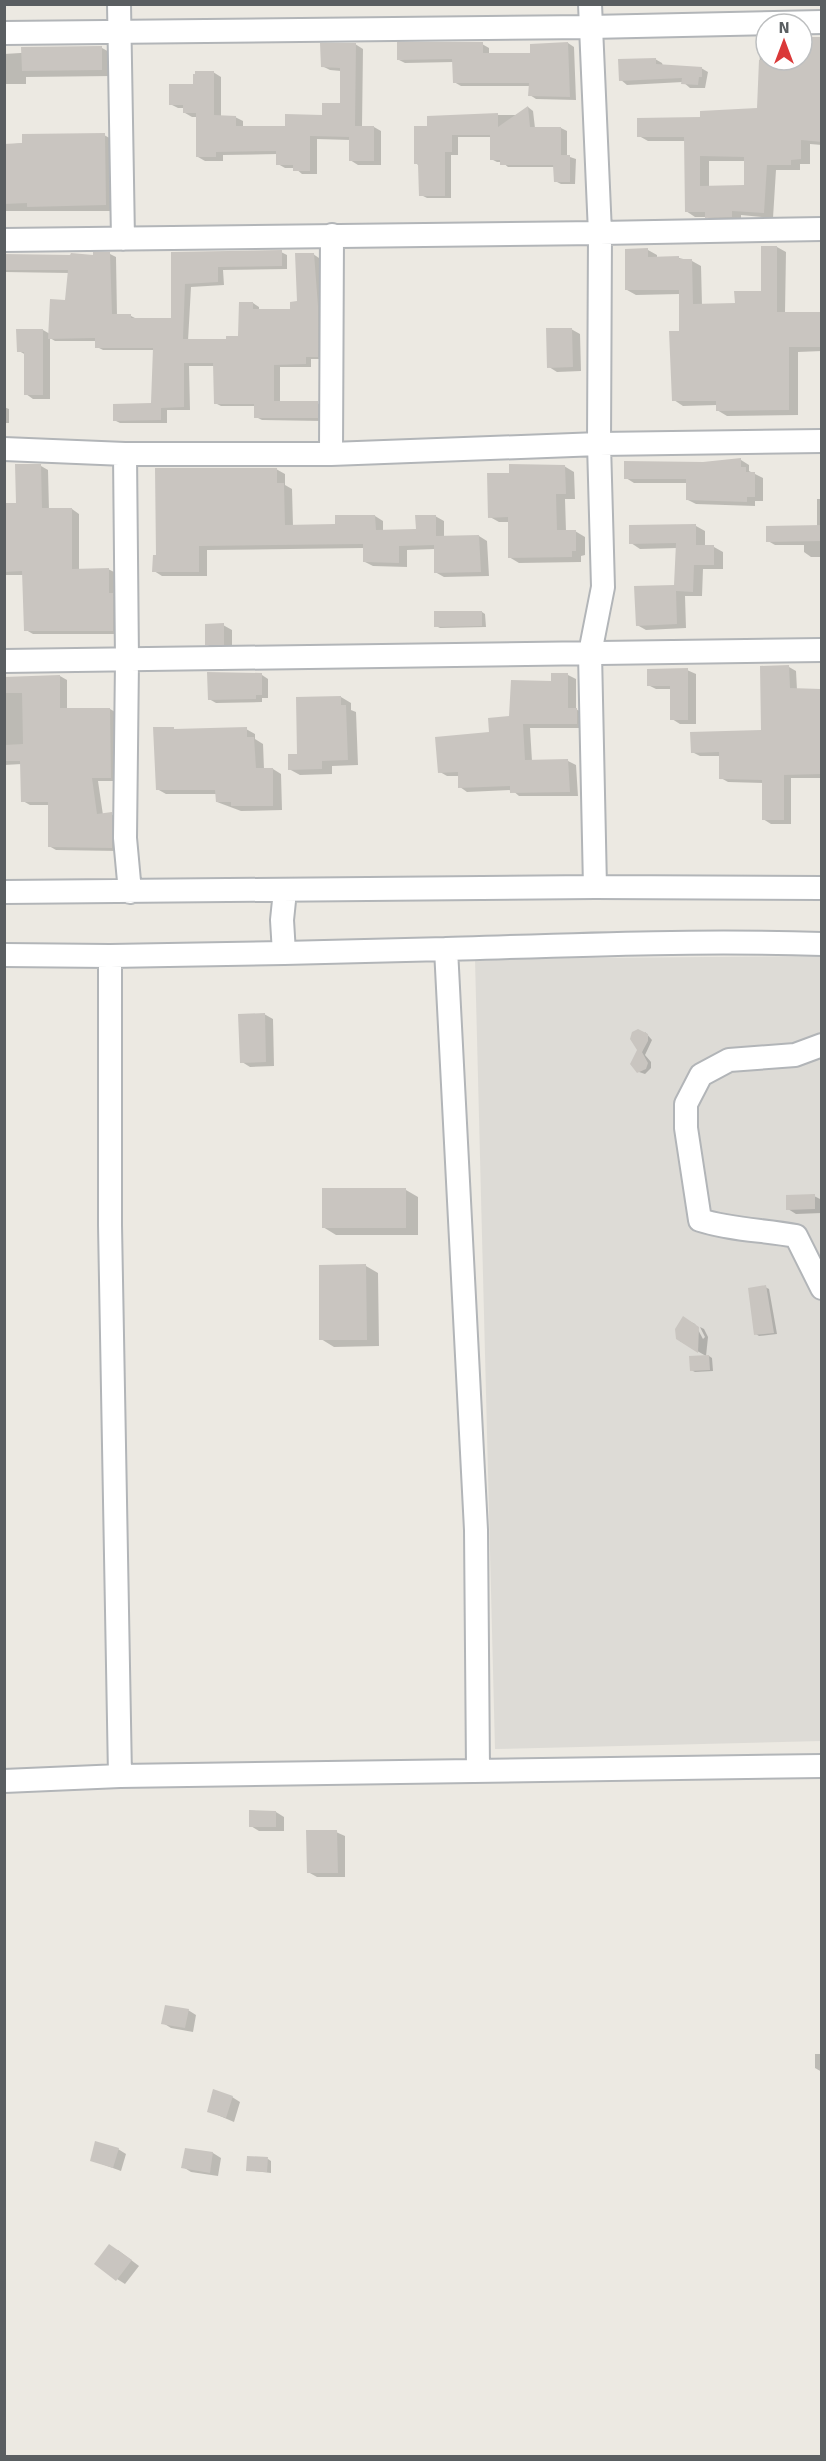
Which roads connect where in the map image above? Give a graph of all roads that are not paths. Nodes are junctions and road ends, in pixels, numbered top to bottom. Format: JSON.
{"nodes":[{"id":1,"x":119,"y":4,"type":"edge"},
{"id":2,"x":590,"y":4,"type":"edge"},
{"id":3,"x":822,"y":22,"type":"edge"},
{"id":4,"x":590,"y":27,"type":"junction"},
{"id":5,"x":120,"y":32,"type":"junction"},
{"id":6,"x":4,"y":33,"type":"edge"},
{"id":7,"x":822,"y":229,"type":"edge"},
{"id":8,"x":600,"y":233,"type":"junction"},
{"id":9,"x":332,"y":235,"type":"junction"},
{"id":10,"x":123,"y":239,"type":"junction"},
{"id":11,"x":4,"y":240,"type":"edge"},
{"id":12,"x":822,"y":441,"type":"edge"},
{"id":13,"x":599,"y":444,"type":"junction"},
{"id":14,"x":4,"y":449,"type":"edge"},
{"id":15,"x":124,"y":454,"type":"junction"},
{"id":16,"x":331,"y":454,"type":"junction"},
{"id":17,"x":822,"y":650,"type":"edge"},
{"id":18,"x":590,"y":653,"type":"junction"},
{"id":19,"x":127,"y":660,"type":"junction"},
{"id":20,"x":4,"y":661,"type":"edge"},
{"id":21,"x":595,"y":887,"type":"junction"},
{"id":22,"x":822,"y":888,"type":"edge"},
{"id":23,"x":285,"y":891,"type":"junction"},
{"id":24,"x":4,"y":892,"type":"edge"},
{"id":25,"x":130,"y":892,"type":"junction"},
{"id":26,"x":822,"y":944,"type":"edge"},
{"id":27,"x":284,"y":948,"type":"junction"},
{"id":28,"x":446,"y":950,"type":"junction"},
{"id":29,"x":4,"y":954,"type":"edge"},
{"id":30,"x":110,"y":956,"type":"junction"},
{"id":31,"x":822,"y":1045,"type":"edge"},
{"id":32,"x":822,"y":1288,"type":"edge"},
{"id":33,"x":822,"y":1766,"type":"edge"},
{"id":34,"x":478,"y":1770,"type":"junction"},
{"id":35,"x":120,"y":1776,"type":"junction"},
{"id":36,"x":4,"y":1781,"type":"edge"}],
"edges":[{"from":1,"to":5,"type":"street"},
{"from":2,"to":4,"type":"street"},
{"from":3,"to":4,"type":"street"},
{"from":4,"to":5,"type":"street"},
{"from":4,"to":8,"type":"street"},
{"from":5,"to":6,"type":"street"},
{"from":5,"to":10,"type":"street"},
{"from":7,"to":8,"type":"street"},
{"from":8,"to":9,"type":"street"},
{"from":8,"to":13,"type":"street"},
{"from":9,"to":10,"type":"street"},
{"from":9,"to":16,"type":"street"},
{"from":10,"to":11,"type":"street"},
{"from":12,"to":13,"type":"street"},
{"from":13,"to":16,"type":"street"},
{"from":13,"to":18,"type":"street"},
{"from":14,"to":15,"type":"street"},
{"from":15,"to":16,"type":"street"},
{"from":15,"to":19,"type":"street"},
{"from":17,"to":18,"type":"street"},
{"from":18,"to":19,"type":"street"},
{"from":18,"to":21,"type":"street"},
{"from":19,"to":20,"type":"street"},
{"from":19,"to":25,"type":"street"},
{"from":21,"to":22,"type":"street"},
{"from":21,"to":23,"type":"street"},
{"from":23,"to":25,"type":"street"},
{"from":23,"to":27,"type":"street"},
{"from":24,"to":25,"type":"street"},
{"from":26,"to":28,"type":"street"},
{"from":27,"to":28,"type":"street"},
{"from":27,"to":30,"type":"street"},
{"from":28,"to":34,"type":"street"},
{"from":29,"to":30,"type":"street"},
{"from":30,"to":35,"type":"street"},
{"from":31,"to":32,"type":"street"},
{"from":33,"to":34,"type":"street"},
{"from":34,"to":35,"type":"street"},
{"from":35,"to":36,"type":"street"}]}
